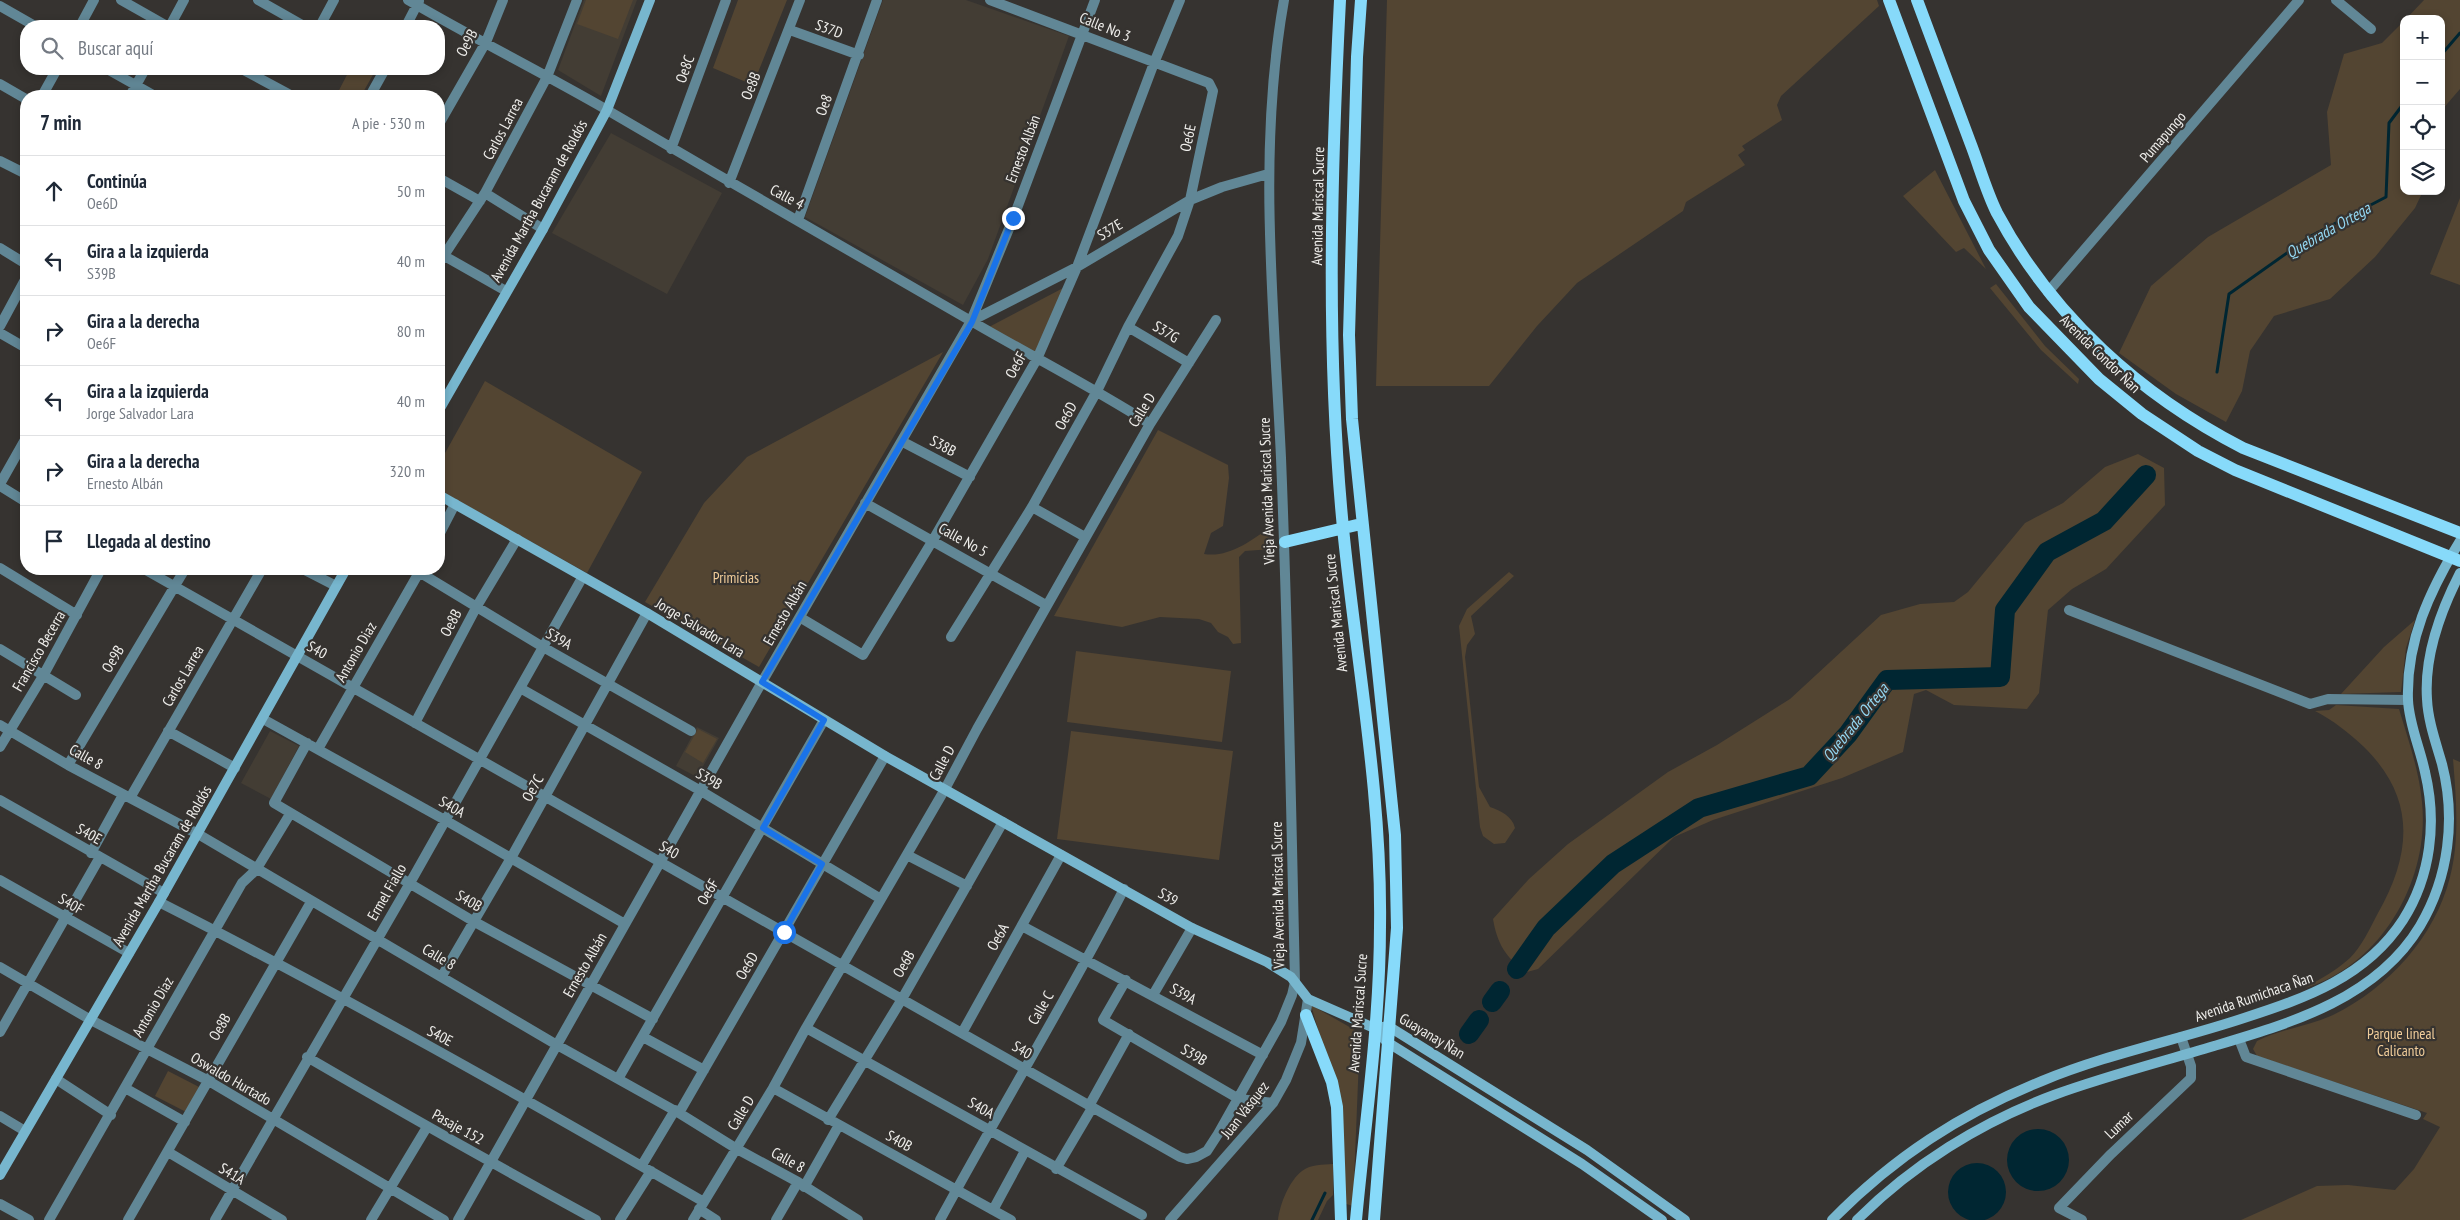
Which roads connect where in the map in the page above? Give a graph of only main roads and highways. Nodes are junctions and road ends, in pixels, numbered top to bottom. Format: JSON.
{"nodes":[{"id":1,"x":650,"y":0,"type":"edge"},
{"id":2,"x":1340,"y":0,"type":"edge"},
{"id":3,"x":1361,"y":0,"type":"edge"},
{"id":4,"x":1889,"y":0,"type":"edge"},
{"id":5,"x":1917,"y":0,"type":"edge"},
{"id":6,"x":445,"y":398,"type":"edge"},
{"id":7,"x":445,"y":498,"type":"edge"},
{"id":8,"x":1361,"y":524,"type":"junction"},
{"id":9,"x":1343,"y":529,"type":"junction"},
{"id":10,"x":2460,"y":533,"type":"edge"},
{"id":11,"x":2460,"y":541,"type":"edge"},
{"id":12,"x":1284,"y":542,"type":"road end"},
{"id":13,"x":2455,"y":559,"type":"edge"},
{"id":14,"x":2460,"y":573,"type":"edge"},
{"id":15,"x":342,"y":575,"type":"edge"},
{"id":16,"x":1376,"y":659,"type":"junction"},
{"id":17,"x":1358,"y":660,"type":"junction"},
{"id":18,"x":945,"y":790,"type":"joint"},
{"id":19,"x":2425,"y":868,"type":"junction"},
{"id":20,"x":2442,"y":872,"type":"junction"},
{"id":21,"x":1306,"y":1015,"type":"road end"},
{"id":22,"x":1388,"y":1026,"type":"junction"},
{"id":23,"x":1374,"y":1028,"type":"junction"},
{"id":24,"x":1387,"y":1042,"type":"junction"},
{"id":25,"x":0,"y":1175,"type":"edge"},
{"id":26,"x":1357,"y":1216,"type":"edge"},
{"id":27,"x":1374,"y":1216,"type":"edge"},
{"id":28,"x":1341,"y":1220,"type":"edge"},
{"id":29,"x":1662,"y":1220,"type":"edge"},
{"id":30,"x":1685,"y":1220,"type":"edge"},
{"id":31,"x":1832,"y":1220,"type":"edge"},
{"id":32,"x":1858,"y":1220,"type":"edge"}],
"edges":[{"from":1,"to":6,"type":"main road","name":"Avenida Martha Bucaram de Roldós"},
{"from":2,"to":9,"type":"main road","name":"Avenida Mariscal Sucre"},
{"from":3,"to":8,"type":"main road","name":"Avenida Mariscal Sucre"},
{"from":4,"to":13,"type":"main road","name":"Avenida Condor Ñan"},
{"from":5,"to":10,"type":"main road","name":"Avenida Condor Ñan"},
{"from":7,"to":18,"type":"main road","name":"Jorge Salvador Lara"},
{"from":8,"to":9,"type":"main road"},
{"from":8,"to":16,"type":"main road","name":"Avenida Mariscal Sucre"},
{"from":9,"to":12,"type":"main road"},
{"from":9,"to":17,"type":"main road","name":"Avenida Mariscal Sucre"},
{"from":11,"to":13,"type":"main road","name":"Avenida Rumichaca Ñan"},
{"from":13,"to":19,"type":"main road","name":"Avenida Rumichaca Ñan"},
{"from":14,"to":20,"type":"main road"},
{"from":15,"to":25,"type":"main road","name":"Avenida Martha Bucaram de Roldós"},
{"from":16,"to":17,"type":"main road"},
{"from":16,"to":22,"type":"main road","name":"Avenida Mariscal Sucre"},
{"from":17,"to":23,"type":"main road","name":"Avenida Mariscal Sucre"},
{"from":18,"to":23,"type":"main road","name":"S39"},
{"from":19,"to":20,"type":"main road"},
{"from":19,"to":31,"type":"main road","name":"Avenida Rumichaca Ñan"},
{"from":20,"to":32,"type":"main road"},
{"from":21,"to":28,"type":"main road"},
{"from":22,"to":23,"type":"main road","name":"Guayanay Ñan"},
{"from":22,"to":24,"type":"main road","name":"Avenida Mariscal Sucre"},
{"from":22,"to":30,"type":"main road","name":"Guayanay Ñan"},
{"from":23,"to":24,"type":"main road","name":"Guayanay Ñan"},
{"from":23,"to":26,"type":"main road","name":"Avenida Mariscal Sucre"},
{"from":24,"to":27,"type":"main road","name":"Avenida Mariscal Sucre"},
{"from":24,"to":29,"type":"main road","name":"Guayanay Ñan"}]}
